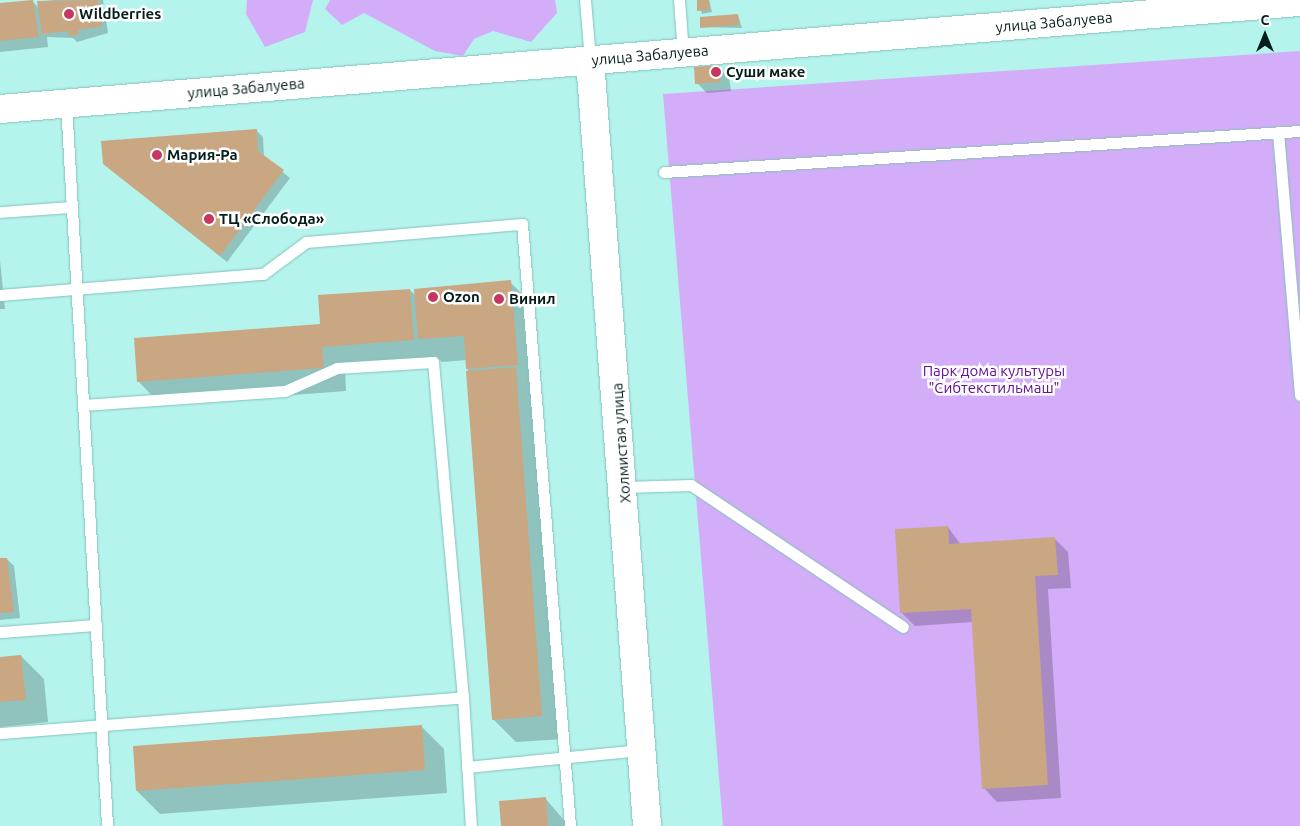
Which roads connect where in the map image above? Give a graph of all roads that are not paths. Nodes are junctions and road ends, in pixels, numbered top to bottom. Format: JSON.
{"nodes":[{"id":1,"x":585,"y":0,"type":"edge"},
{"id":2,"x":679,"y":0,"type":"edge"},
{"id":3,"x":1300,"y":2,"type":"edge"},
{"id":4,"x":683,"y":53,"type":"junction"},
{"id":5,"x":590,"y":60,"type":"junction"},
{"id":6,"x":66,"y":103,"type":"junction"},
{"id":7,"x":0,"y":108,"type":"edge"},
{"id":8,"x":1300,"y":131,"type":"edge"},
{"id":9,"x":1278,"y":132,"type":"junction"},
{"id":10,"x":664,"y":172,"type":"dead end"},
{"id":11,"x":72,"y":207,"type":"junction"},
{"id":12,"x":0,"y":212,"type":"edge"},
{"id":13,"x":77,"y":288,"type":"junction"},
{"id":14,"x":0,"y":295,"type":"edge"},
{"id":15,"x":1300,"y":395,"type":"edge"},
{"id":16,"x":83,"y":405,"type":"junction"},
{"id":17,"x":624,"y":487,"type":"junction"},
{"id":18,"x":96,"y":625,"type":"junction"},
{"id":19,"x":903,"y":627,"type":"dead end"},
{"id":20,"x":0,"y":632,"type":"edge"},
{"id":21,"x":463,"y":697,"type":"junction"},
{"id":22,"x":101,"y":724,"type":"junction"},
{"id":23,"x":0,"y":733,"type":"edge"},
{"id":24,"x":640,"y":750,"type":"junction"},
{"id":25,"x":565,"y":759,"type":"junction"},
{"id":26,"x":467,"y":767,"type":"junction"},
{"id":27,"x":107,"y":826,"type":"edge"},
{"id":28,"x":471,"y":826,"type":"edge"},
{"id":29,"x":570,"y":826,"type":"edge"},
{"id":30,"x":647,"y":826,"type":"edge"}],
"edges":[{"from":1,"to":5,"type":"lane"},
{"from":2,"to":4,"type":"lane"},
{"from":3,"to":4,"type":"street","name":"улица Забалуева"},
{"from":4,"to":5,"type":"street","name":"улица Забалуева"},
{"from":5,"to":6,"type":"street","name":"улица Забалуева"},
{"from":5,"to":17,"type":"street","name":"Холмистая улица"},
{"from":6,"to":7,"type":"street","name":"улица Забалуева"},
{"from":6,"to":11,"type":"lane"},
{"from":8,"to":9,"type":"lane"},
{"from":9,"to":10,"type":"lane"},
{"from":9,"to":15,"type":"lane"},
{"from":11,"to":12,"type":"lane"},
{"from":11,"to":13,"type":"lane"},
{"from":13,"to":14,"type":"lane"},
{"from":13,"to":16,"type":"lane"},
{"from":13,"to":25,"type":"lane"},
{"from":16,"to":18,"type":"lane"},
{"from":16,"to":21,"type":"lane"},
{"from":17,"to":19,"type":"lane"},
{"from":17,"to":24,"type":"street","name":"Холмистая улица"},
{"from":18,"to":20,"type":"lane"},
{"from":18,"to":22,"type":"lane"},
{"from":21,"to":22,"type":"lane"},
{"from":21,"to":26,"type":"lane"},
{"from":22,"to":23,"type":"lane"},
{"from":22,"to":27,"type":"lane"},
{"from":24,"to":25,"type":"lane"},
{"from":24,"to":30,"type":"street","name":"Холмистая улица"},
{"from":25,"to":26,"type":"lane"},
{"from":25,"to":29,"type":"lane"},
{"from":26,"to":28,"type":"lane"}]}
